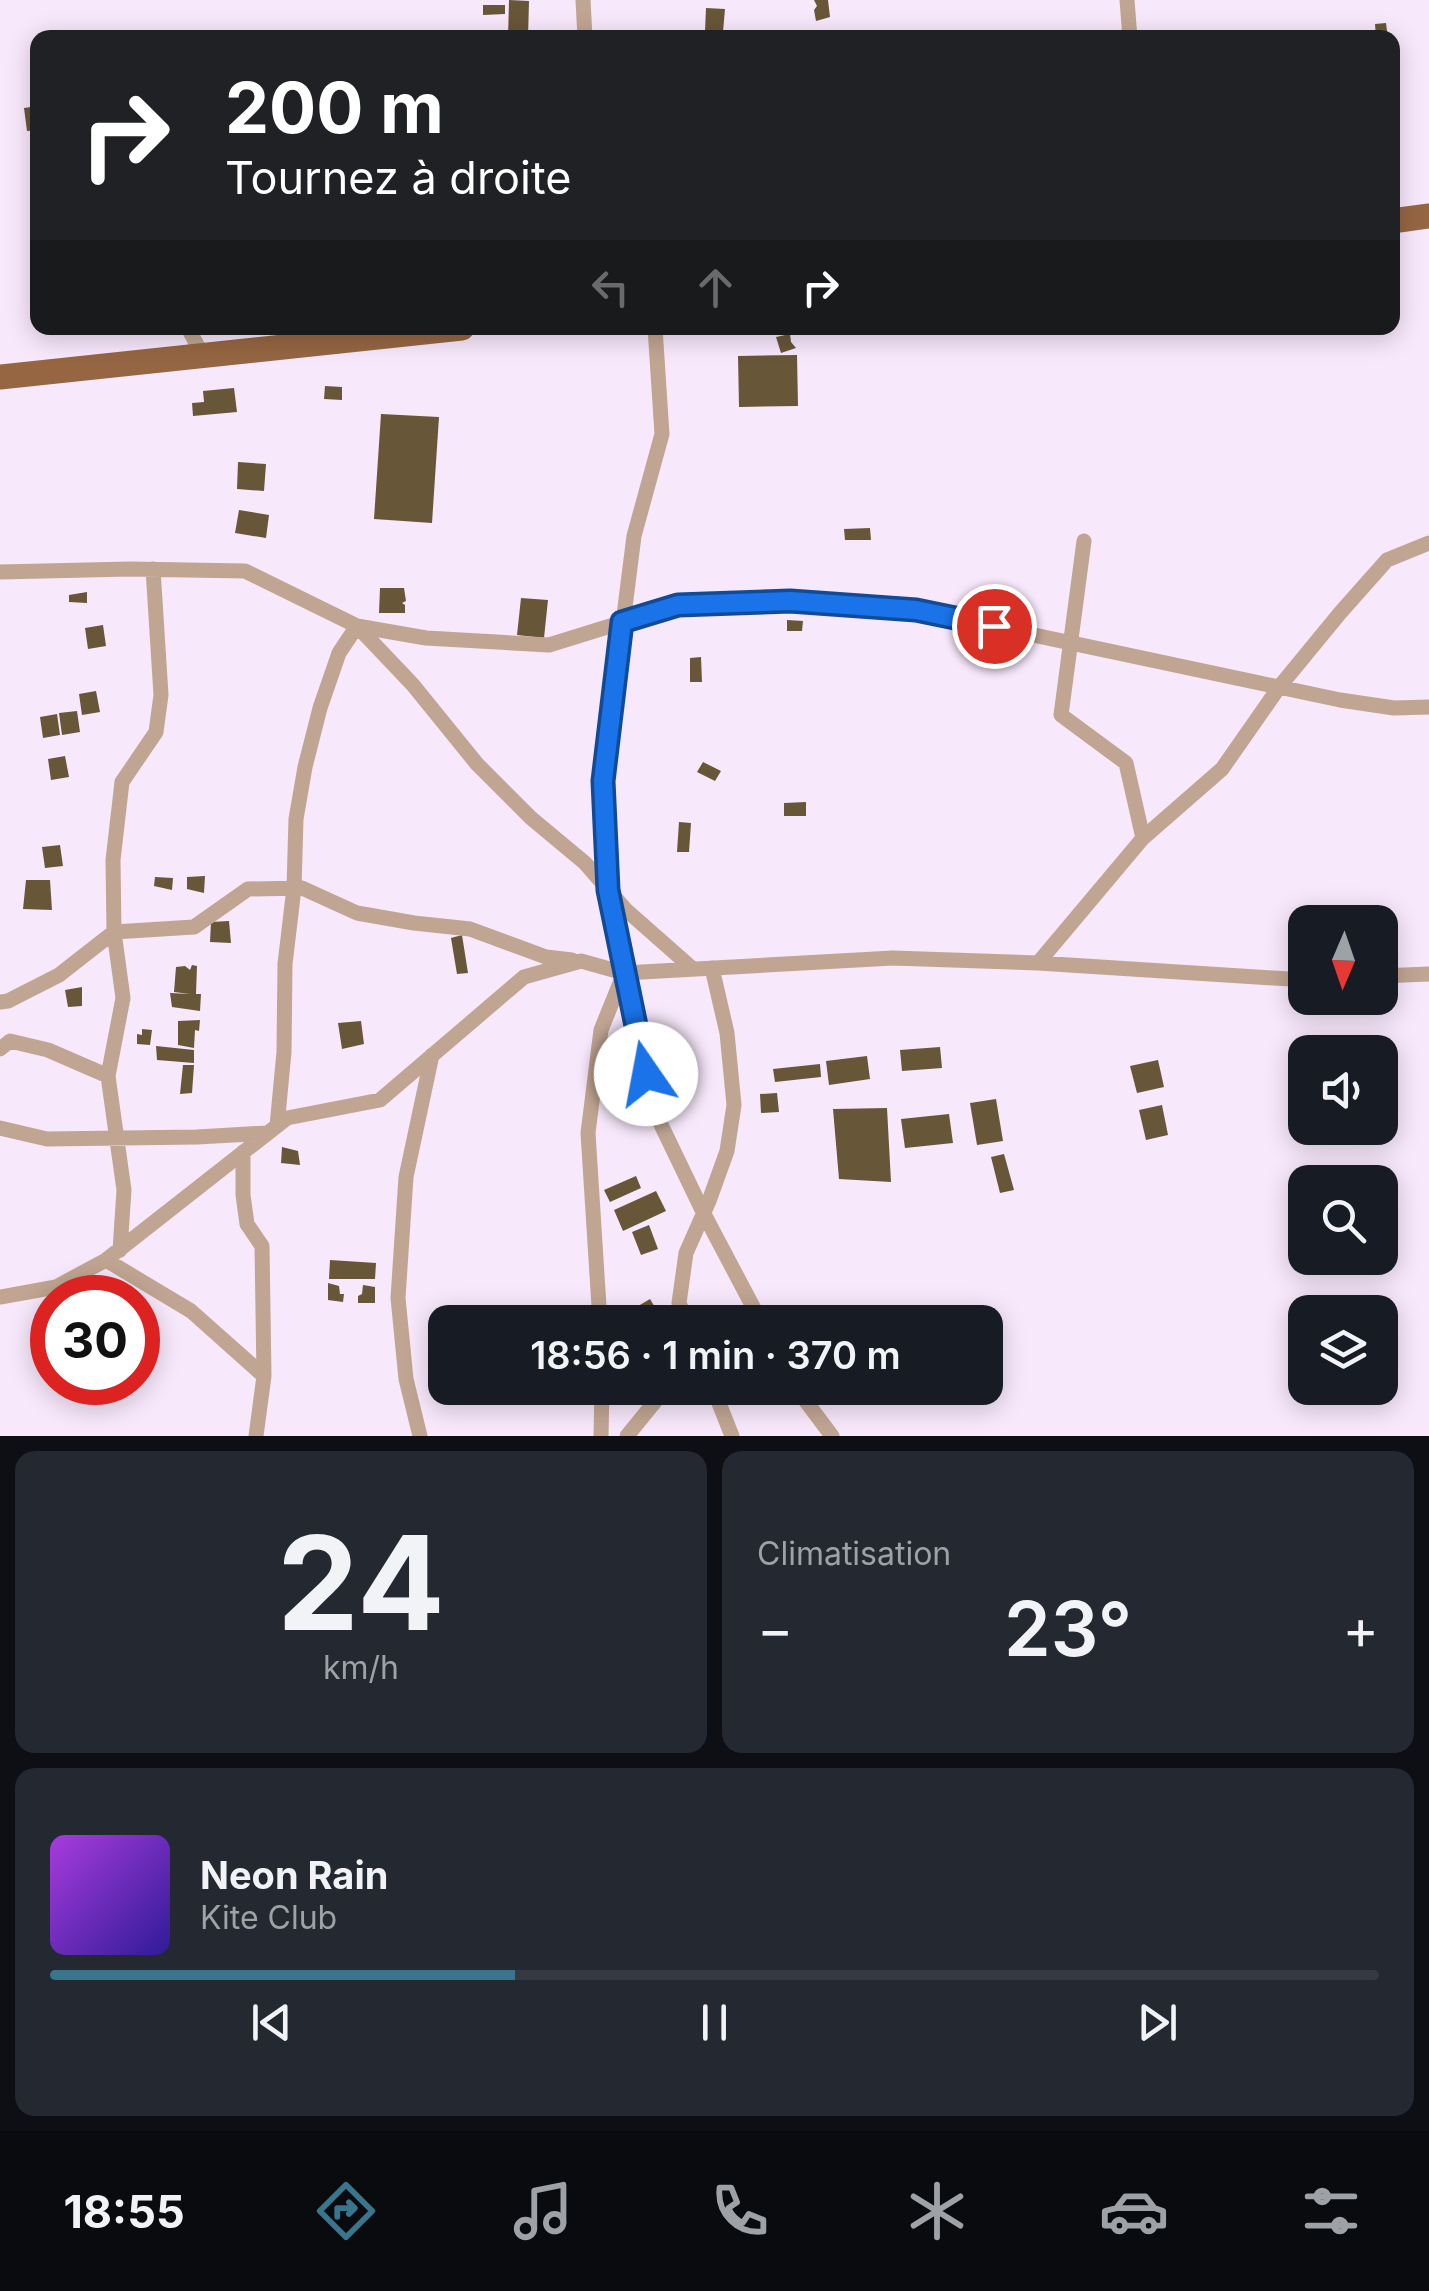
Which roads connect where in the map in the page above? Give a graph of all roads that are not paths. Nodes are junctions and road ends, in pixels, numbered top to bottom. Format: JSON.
{"nodes":[{"id":1,"x":584,"y":0,"type":"edge"},
{"id":2,"x":1126,"y":0,"type":"edge"},
{"id":3,"x":585,"y":30,"type":"edge"},
{"id":4,"x":1129,"y":30,"type":"edge"},
{"id":5,"x":1429,"y":216,"type":"edge"},
{"id":6,"x":1400,"y":220,"type":"edge"},
{"id":7,"x":192,"y":335,"type":"edge"},
{"id":8,"x":398,"y":335,"type":"edge"},
{"id":9,"x":655,"y":335,"type":"edge"},
{"id":10,"x":204,"y":356,"type":"junction"},
{"id":11,"x":0,"y":377,"type":"edge"},
{"id":12,"x":1084,"y":542,"type":"dead end"},
{"id":13,"x":1429,"y":542,"type":"edge"},
{"id":14,"x":153,"y":569,"type":"junction"},
{"id":15,"x":0,"y":572,"type":"edge"},
{"id":16,"x":622,"y":622,"type":"junction"},
{"id":17,"x":357,"y":626,"type":"junction"},
{"id":18,"x":1072,"y":642,"type":"junction"},
{"id":19,"x":1280,"y":686,"type":"junction"},
{"id":20,"x":1429,"y":707,"type":"edge"},
{"id":21,"x":1143,"y":838,"type":"junction"},
{"id":22,"x":294,"y":888,"type":"junction"},
{"id":23,"x":608,"y":890,"type":"junction"},
{"id":24,"x":114,"y":932,"type":"junction"},
{"id":25,"x":582,"y":962,"type":"junction"},
{"id":26,"x":1038,"y":963,"type":"junction"},
{"id":27,"x":712,"y":968,"type":"junction"},
{"id":28,"x":693,"y":969,"type":"junction"},
{"id":29,"x":624,"y":972,"type":"junction"},
{"id":30,"x":1429,"y":974,"type":"edge"},
{"id":31,"x":1398,"y":975,"type":"edge"},
{"id":32,"x":1288,"y":979,"type":"edge"},
{"id":33,"x":0,"y":1002,"type":"edge"},
{"id":34,"x":0,"y":1048,"type":"edge"},
{"id":35,"x":432,"y":1056,"type":"junction"},
{"id":36,"x":108,"y":1076,"type":"junction"},
{"id":37,"x":0,"y":1128,"type":"edge"},
{"id":38,"x":272,"y":1130,"type":"junction"},
{"id":39,"x":118,"y":1137,"type":"junction"},
{"id":40,"x":243,"y":1152,"type":"junction"},
{"id":41,"x":704,"y":1214,"type":"junction"},
{"id":42,"x":113,"y":1255,"type":"junction"},
{"id":43,"x":0,"y":1297,"type":"edge"},
{"id":44,"x":599,"y":1305,"type":"edge"},
{"id":45,"x":680,"y":1305,"type":"edge"},
{"id":46,"x":753,"y":1305,"type":"edge"},
{"id":47,"x":264,"y":1376,"type":"junction"},
{"id":48,"x":602,"y":1405,"type":"edge"},
{"id":49,"x":653,"y":1405,"type":"edge"},
{"id":50,"x":719,"y":1405,"type":"edge"},
{"id":51,"x":809,"y":1405,"type":"edge"},
{"id":52,"x":256,"y":1436,"type":"edge"},
{"id":53,"x":420,"y":1436,"type":"edge"},
{"id":54,"x":601,"y":1436,"type":"edge"},
{"id":55,"x":628,"y":1436,"type":"edge"},
{"id":56,"x":732,"y":1436,"type":"edge"},
{"id":57,"x":832,"y":1436,"type":"edge"}],
"edges":[{"from":1,"to":3,"type":"street"},
{"from":2,"to":4,"type":"street"},
{"from":5,"to":6,"type":"main road"},
{"from":7,"to":10,"type":"street"},
{"from":8,"to":10,"type":"main road"},
{"from":9,"to":16,"type":"street"},
{"from":10,"to":11,"type":"main road"},
{"from":12,"to":18,"type":"street"},
{"from":13,"to":19,"type":"street"},
{"from":14,"to":15,"type":"street"},
{"from":14,"to":17,"type":"street"},
{"from":14,"to":24,"type":"street"},
{"from":16,"to":17,"type":"street"},
{"from":16,"to":18,"type":"street"},
{"from":16,"to":23,"type":"street"},
{"from":17,"to":22,"type":"street"},
{"from":17,"to":23,"type":"street"},
{"from":18,"to":19,"type":"street"},
{"from":18,"to":21,"type":"street"},
{"from":19,"to":20,"type":"street"},
{"from":19,"to":21,"type":"street"},
{"from":21,"to":26,"type":"street"},
{"from":22,"to":24,"type":"street"},
{"from":22,"to":25,"type":"street"},
{"from":22,"to":38,"type":"street"},
{"from":23,"to":28,"type":"street"},
{"from":23,"to":29,"type":"street"},
{"from":24,"to":33,"type":"street"},
{"from":24,"to":36,"type":"street"},
{"from":25,"to":29,"type":"street"},
{"from":25,"to":35,"type":"street"},
{"from":26,"to":27,"type":"street"},
{"from":26,"to":32,"type":"street"},
{"from":27,"to":28,"type":"street"},
{"from":27,"to":41,"type":"street"},
{"from":28,"to":29,"type":"street"},
{"from":29,"to":41,"type":"street"},
{"from":29,"to":44,"type":"street"},
{"from":30,"to":31,"type":"street"},
{"from":34,"to":36,"type":"street"},
{"from":35,"to":38,"type":"street"},
{"from":35,"to":53,"type":"street"},
{"from":36,"to":39,"type":"street"},
{"from":37,"to":39,"type":"street"},
{"from":38,"to":39,"type":"street"},
{"from":38,"to":40,"type":"street"},
{"from":39,"to":42,"type":"street"},
{"from":40,"to":42,"type":"street"},
{"from":40,"to":47,"type":"street"},
{"from":41,"to":45,"type":"street"},
{"from":41,"to":46,"type":"street"},
{"from":42,"to":43,"type":"street"},
{"from":42,"to":47,"type":"street"},
{"from":47,"to":52,"type":"street"},
{"from":48,"to":54,"type":"street"},
{"from":49,"to":55,"type":"street"},
{"from":50,"to":56,"type":"street"},
{"from":51,"to":57,"type":"street"}]}
